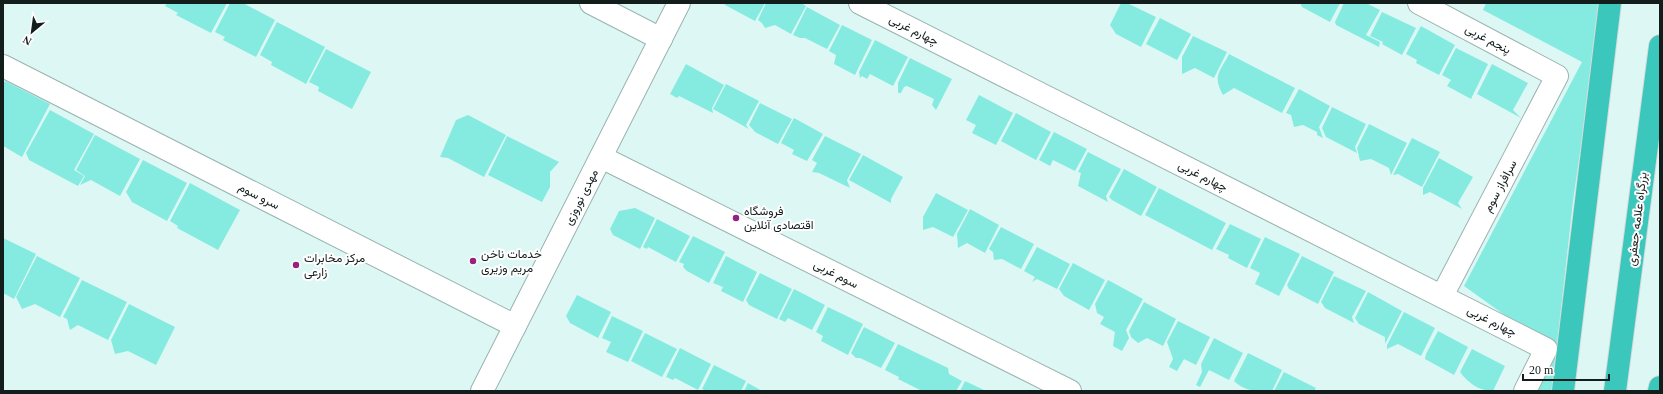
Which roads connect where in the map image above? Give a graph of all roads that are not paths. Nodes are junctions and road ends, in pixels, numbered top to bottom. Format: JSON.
{"nodes":[{"id":1,"x":591,"y":3,"type":"edge"},
{"id":2,"x":679,"y":3,"type":"edge"},
{"id":3,"x":860,"y":3,"type":"edge"},
{"id":4,"x":1419,"y":3,"type":"edge"},
{"id":5,"x":1610,"y":3,"type":"edge"},
{"id":6,"x":1455,"y":11,"type":"edge"},
{"id":7,"x":661,"y":39,"type":"junction"},
{"id":8,"x":1660,"y":46,"type":"edge"},
{"id":9,"x":3,"y":66,"type":"edge"},
{"id":10,"x":1557,"y":76,"type":"joint"},
{"id":11,"x":602,"y":157,"type":"junction"},
{"id":12,"x":1442,"y":296,"type":"junction"},
{"id":13,"x":515,"y":326,"type":"junction"},
{"id":14,"x":1660,"y":387,"type":"edge"},
{"id":15,"x":482,"y":391,"type":"edge"},
{"id":16,"x":1070,"y":391,"type":"edge"},
{"id":17,"x":1525,"y":391,"type":"edge"},
{"id":18,"x":1563,"y":391,"type":"edge"},
{"id":19,"x":1615,"y":391,"type":"edge"},
{"id":20,"x":1659,"y":391,"type":"edge"}],
"edges":[{"from":1,"to":7,"type":"street"},
{"from":2,"to":7,"type":"street","name":"مهدی نوروزی"},
{"from":3,"to":12,"type":"street","name":"چهارم غربی"},
{"from":4,"to":6,"type":"street","name":"پنجم غربی"},
{"from":5,"to":18,"type":"highway"},
{"from":6,"to":10,"type":"street","name":"پنجم غربی"},
{"from":7,"to":11,"type":"street","name":"مهدی نوروزی"},
{"from":8,"to":19,"type":"highway","name":"بزرگراه علامه جعفری"},
{"from":9,"to":13,"type":"street","name":"سرو سوم"},
{"from":10,"to":12,"type":"street","name":"سرافراز سوم"},
{"from":11,"to":13,"type":"street","name":"مهدی نوروزی"},
{"from":11,"to":16,"type":"street","name":"سوم غربی"},
{"from":12,"to":17,"type":"street","name":"چهارم غربی"},
{"from":13,"to":15,"type":"street","name":"مهدی نوروزی"},
{"from":14,"to":20,"type":"highway"}]}
